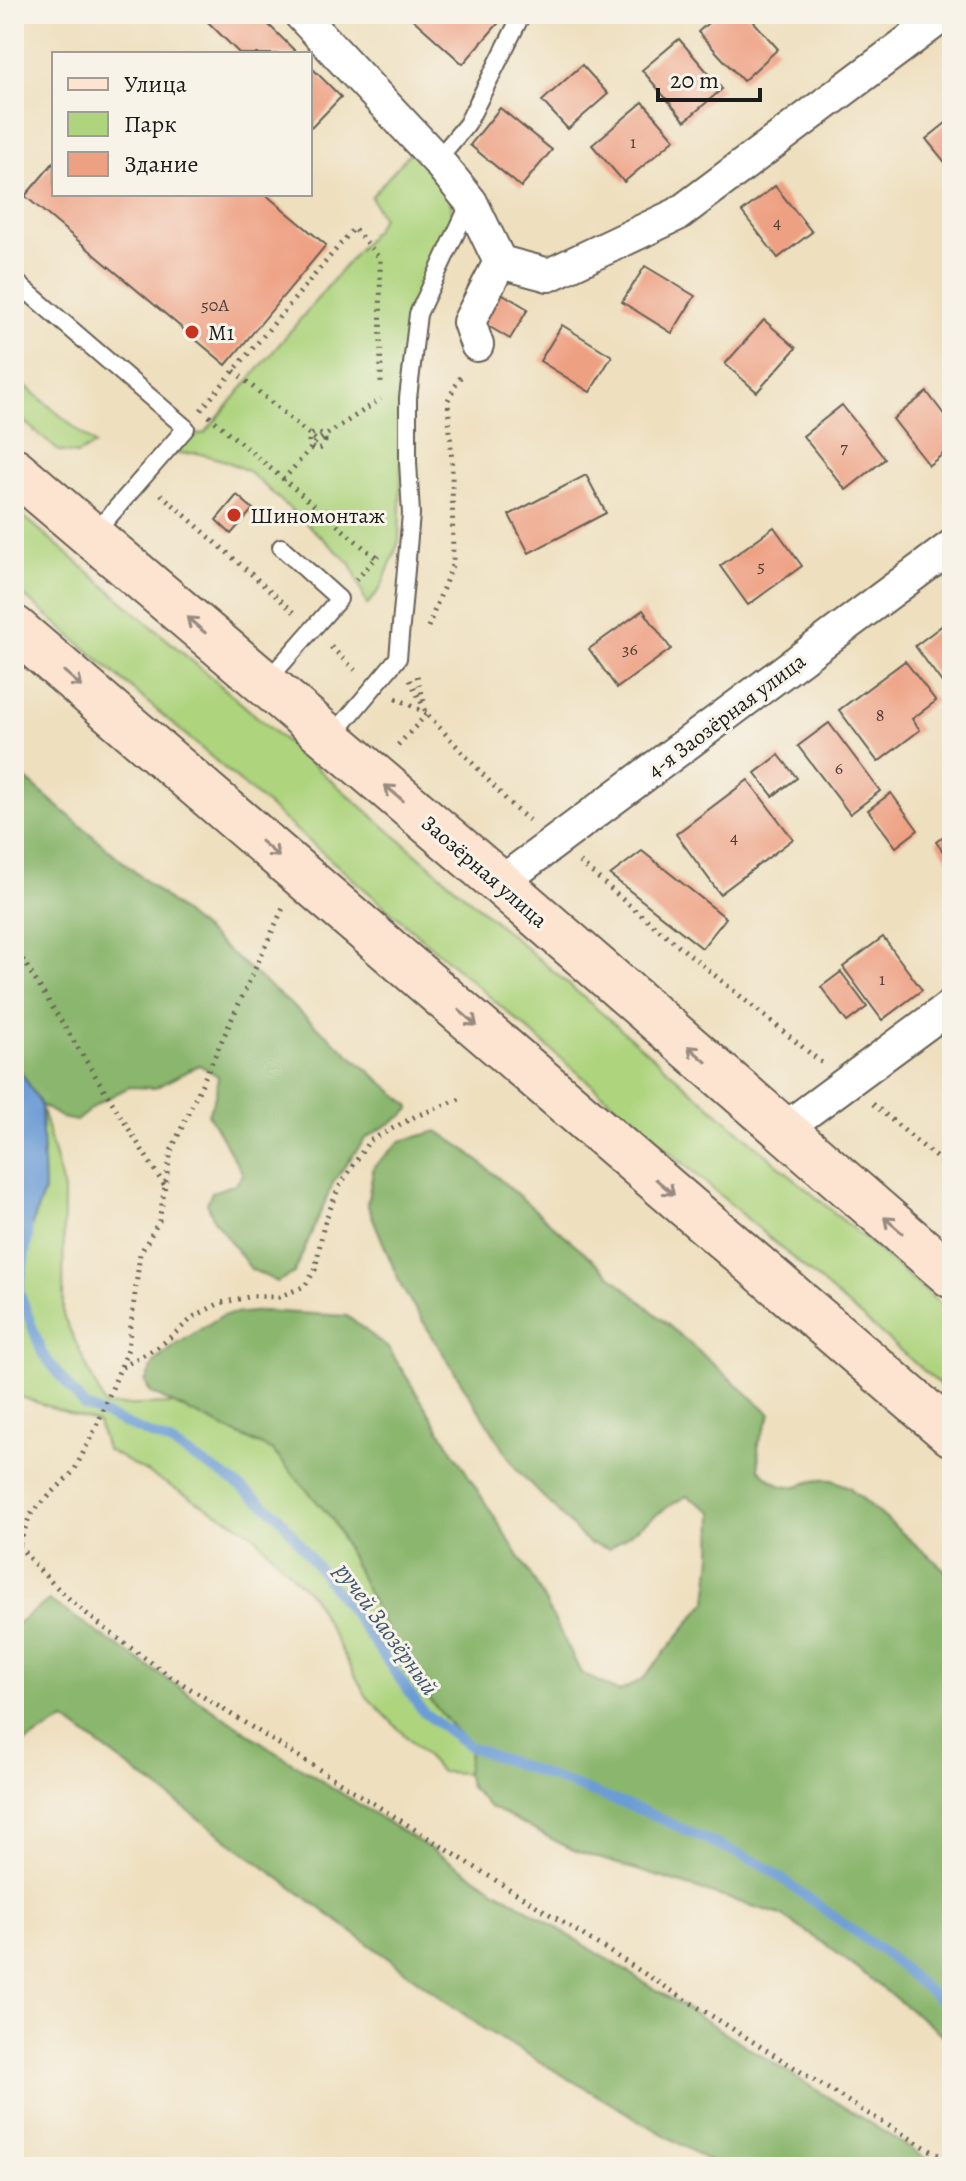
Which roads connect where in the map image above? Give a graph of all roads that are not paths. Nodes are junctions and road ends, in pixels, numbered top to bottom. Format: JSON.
{"nodes":[{"id":1,"x":300,"y":14,"type":"edge"},
{"id":2,"x":522,"y":14,"type":"edge"},
{"id":3,"x":945,"y":14,"type":"edge"},
{"id":4,"x":437,"y":160,"type":"junction"},
{"id":5,"x":471,"y":202,"type":"junction"},
{"id":6,"x":500,"y":262,"type":"junction"},
{"id":7,"x":14,"y":280,"type":"edge"},
{"id":8,"x":477,"y":345,"type":"road end"},
{"id":9,"x":14,"y":470,"type":"edge"},
{"id":10,"x":92,"y":536,"type":"junction"},
{"id":11,"x":952,"y":546,"type":"edge"},
{"id":12,"x":281,"y":547,"type":"dead end"},
{"id":13,"x":14,"y":628,"type":"edge"},
{"id":14,"x":265,"y":684,"type":"junction"},
{"id":15,"x":329,"y":740,"type":"junction"},
{"id":16,"x":500,"y":883,"type":"junction"},
{"id":17,"x":952,"y":1005,"type":"edge"},
{"id":18,"x":784,"y":1129,"type":"junction"},
{"id":19,"x":952,"y":1276,"type":"edge"},
{"id":20,"x":952,"y":1434,"type":"edge"}],
"edges":[{"from":1,"to":4,"type":"street"},
{"from":2,"to":4,"type":"lane"},
{"from":3,"to":6,"type":"street"},
{"from":4,"to":5,"type":"street"},
{"from":5,"to":6,"type":"street"},
{"from":5,"to":15,"type":"lane"},
{"from":6,"to":8,"type":"street"},
{"from":7,"to":10,"type":"lane"},
{"from":9,"to":10,"type":"main road","name":"Заозёрная улица"},
{"from":14,"to":10,"type":"main road","name":"Заозёрная улица","one_way":true},
{"from":11,"to":16,"type":"street","name":"4-я Заозёрная улица"},
{"from":12,"to":14,"type":"lane"},
{"from":13,"to":20,"type":"main road","one_way":true},
{"from":14,"to":15,"type":"main road","name":"Заозёрная улица"},
{"from":16,"to":15,"type":"main road","name":"Заозёрная улица","one_way":true},
{"from":18,"to":16,"type":"main road","name":"Заозёрная улица","one_way":true},
{"from":17,"to":18,"type":"street"},
{"from":19,"to":18,"type":"main road","name":"Заозёрная улица","one_way":true}]}
